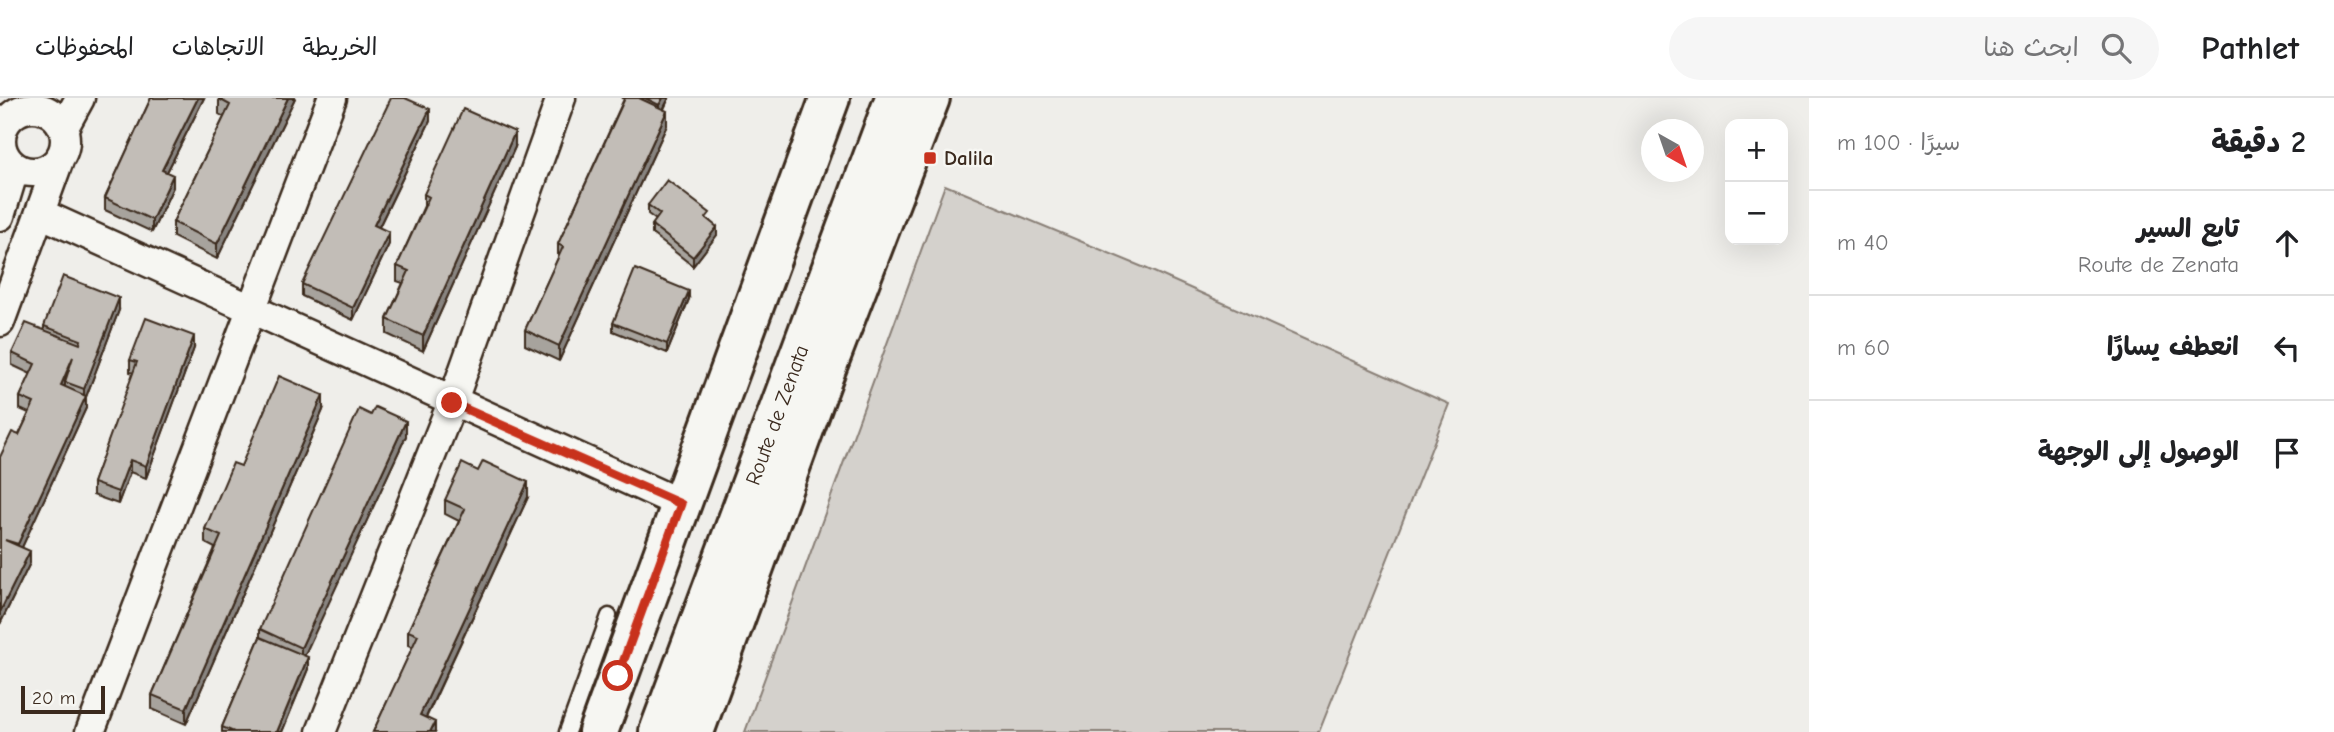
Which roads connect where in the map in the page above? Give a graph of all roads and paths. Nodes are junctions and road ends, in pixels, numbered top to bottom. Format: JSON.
{"nodes":[{"id":1,"x":80,"y":98,"type":"edge"},
{"id":2,"x":332,"y":98,"type":"edge"},
{"id":3,"x":561,"y":98,"type":"edge"},
{"id":4,"x":831,"y":98,"type":"edge"},
{"id":5,"x":872,"y":98,"type":"edge"},
{"id":6,"x":895,"y":98,"type":"edge"},
{"id":7,"x":930,"y":98,"type":"edge"},
{"id":8,"x":28,"y":103,"type":"edge"},
{"id":9,"x":2,"y":127,"type":"edge"},
{"id":10,"x":64,"y":129,"type":"junction"},
{"id":11,"x":59,"y":160,"type":"junction"},
{"id":12,"x":15,"y":167,"type":"junction"},
{"id":13,"x":42,"y":214,"type":"junction"},
{"id":14,"x":0,"y":216,"type":"edge"},
{"id":15,"x":250,"y":310,"type":"junction"},
{"id":16,"x":0,"y":322,"type":"edge"},
{"id":17,"x":452,"y":403,"type":"junction"},
{"id":18,"x":681,"y":504,"type":"junction"},
{"id":19,"x":609,"y":616,"type":"dead end"},
{"id":20,"x":605,"y":671,"type":"junction"},
{"id":21,"x":90,"y":732,"type":"edge"},
{"id":22,"x":321,"y":732,"type":"edge"},
{"id":23,"x":567,"y":732,"type":"edge"},
{"id":24,"x":598,"y":732,"type":"edge"},
{"id":25,"x":639,"y":732,"type":"edge"},
{"id":26,"x":659,"y":732,"type":"edge"},
{"id":27,"x":694,"y":732,"type":"edge"}],
"edges":[{"from":1,"to":10,"type":"street"},
{"from":2,"to":15,"type":"street"},
{"from":3,"to":17,"type":"street"},
{"from":4,"to":18,"type":"main road"},
{"from":5,"to":25,"type":"main road","name":"Route de Zenata"},
{"from":6,"to":26,"type":"main road","name":"Route de Zenata"},
{"from":7,"to":27,"type":"main road","name":"Route de Zenata"},
{"from":8,"to":9,"type":"street"},
{"from":8,"to":10,"type":"street"},
{"from":9,"to":12,"type":"street"},
{"from":10,"to":11,"type":"street"},
{"from":11,"to":12,"type":"street"},
{"from":11,"to":13,"type":"street"},
{"from":12,"to":14,"type":"street"},
{"from":13,"to":15,"type":"street"},
{"from":13,"to":16,"type":"street"},
{"from":15,"to":17,"type":"street"},
{"from":15,"to":21,"type":"street"},
{"from":17,"to":18,"type":"street"},
{"from":17,"to":22,"type":"street"},
{"from":18,"to":20,"type":"main road"},
{"from":19,"to":20,"type":"lane"},
{"from":20,"to":23,"type":"lane"},
{"from":20,"to":24,"type":"main road"}]}
